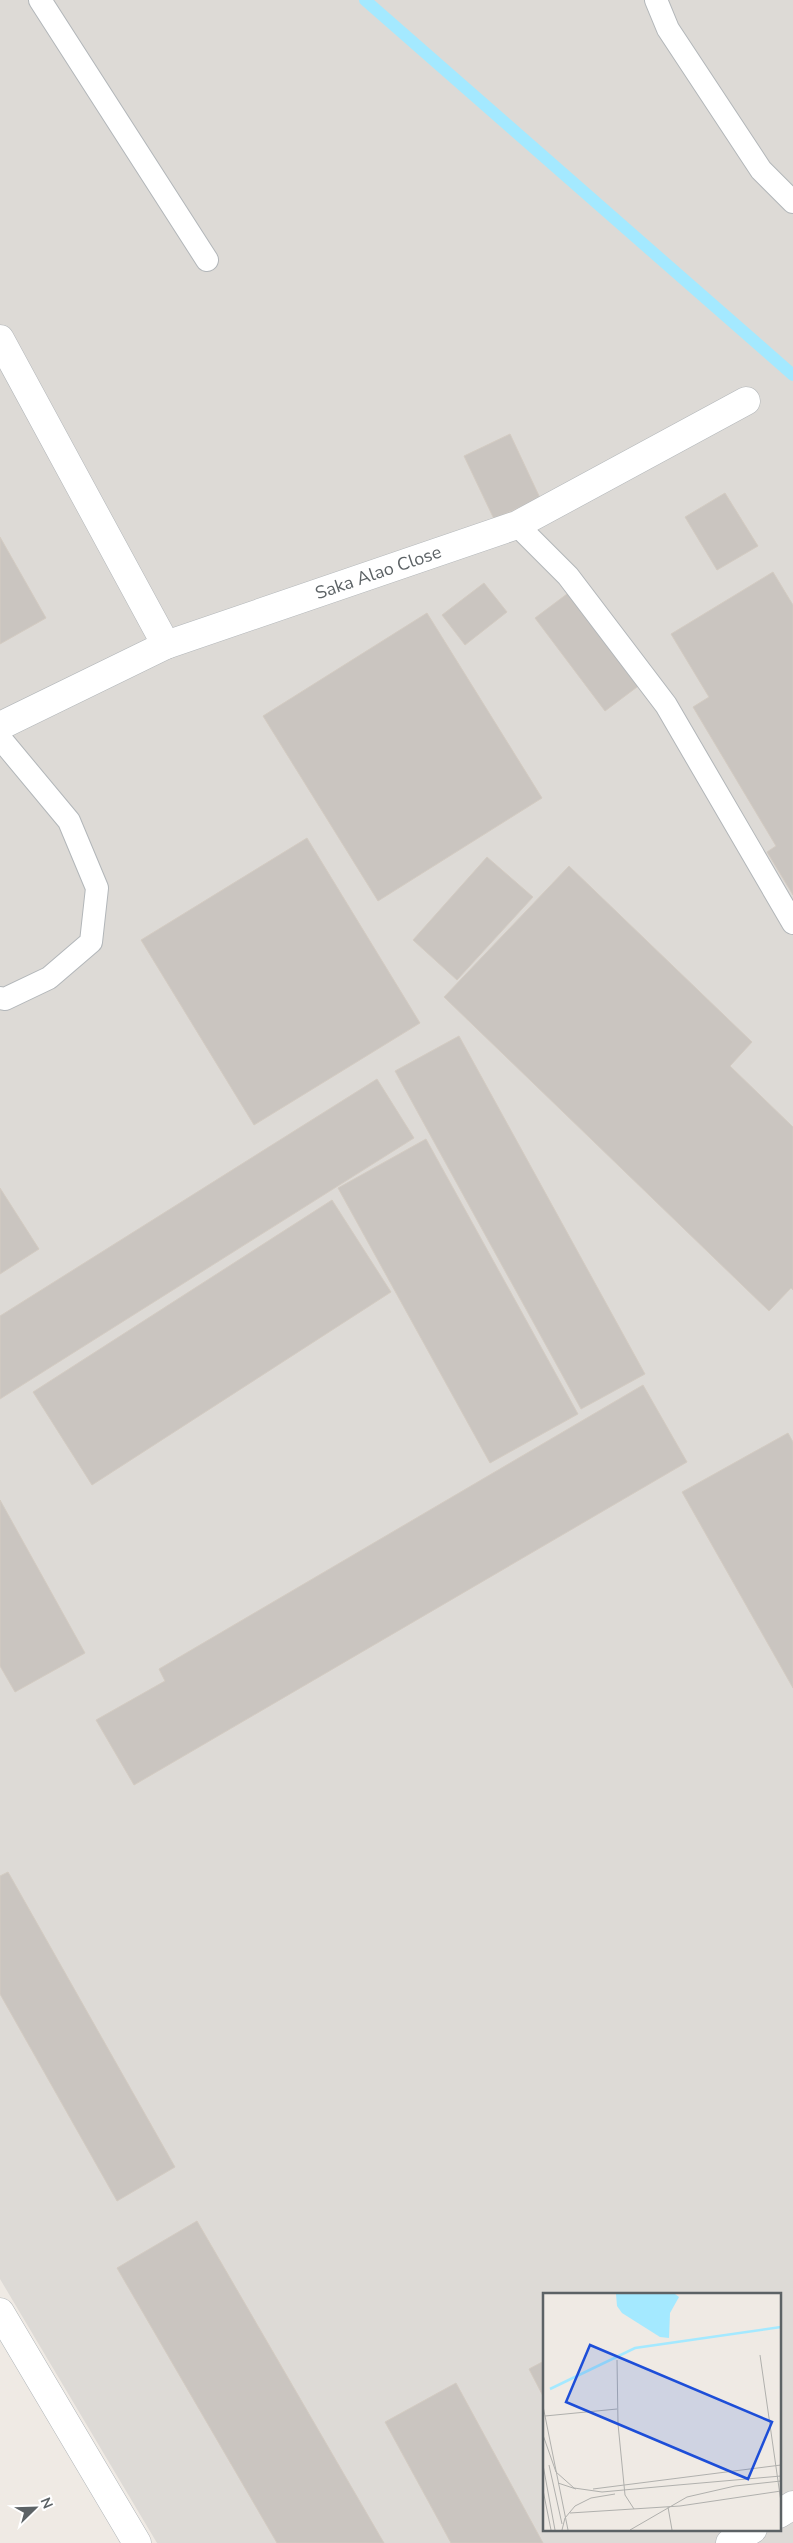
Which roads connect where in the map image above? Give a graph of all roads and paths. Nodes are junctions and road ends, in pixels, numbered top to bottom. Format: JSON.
{"nodes":[{"id":1,"x":40,"y":0,"type":"edge"},
{"id":2,"x":656,"y":0,"type":"edge"},
{"id":3,"x":793,"y":202,"type":"edge"},
{"id":4,"x":207,"y":260,"type":"dead end"},
{"id":5,"x":0,"y":339,"type":"edge"},
{"id":6,"x":746,"y":401,"type":"dead end"},
{"id":7,"x":517,"y":525,"type":"junction"},
{"id":8,"x":166,"y":646,"type":"junction"},
{"id":9,"x":0,"y":726,"type":"edge"},
{"id":10,"x":0,"y":738,"type":"edge"},
{"id":11,"x":793,"y":923,"type":"edge"},
{"id":12,"x":0,"y":998,"type":"edge"},
{"id":13,"x":0,"y":2312,"type":"edge"},
{"id":14,"x":793,"y":2506,"type":"edge"},
{"id":15,"x":780,"y":2513,"type":"edge"},
{"id":16,"x":751,"y":2530,"type":"edge"},
{"id":17,"x":137,"y":2543,"type":"edge"},
{"id":18,"x":730,"y":2543,"type":"edge"}],
"edges":[{"from":1,"to":4,"type":"lane"},
{"from":2,"to":3,"type":"lane"},
{"from":5,"to":8,"type":"street"},
{"from":6,"to":7,"type":"street","name":"Saka Alao Close"},
{"from":7,"to":8,"type":"street","name":"Saka Alao Close"},
{"from":7,"to":11,"type":"lane"},
{"from":8,"to":9,"type":"street","name":"Saka Alao Close"},
{"from":10,"to":12,"type":"lane"},
{"from":13,"to":17,"type":"street"},
{"from":14,"to":15,"type":"street"},
{"from":16,"to":18,"type":"street"}]}
